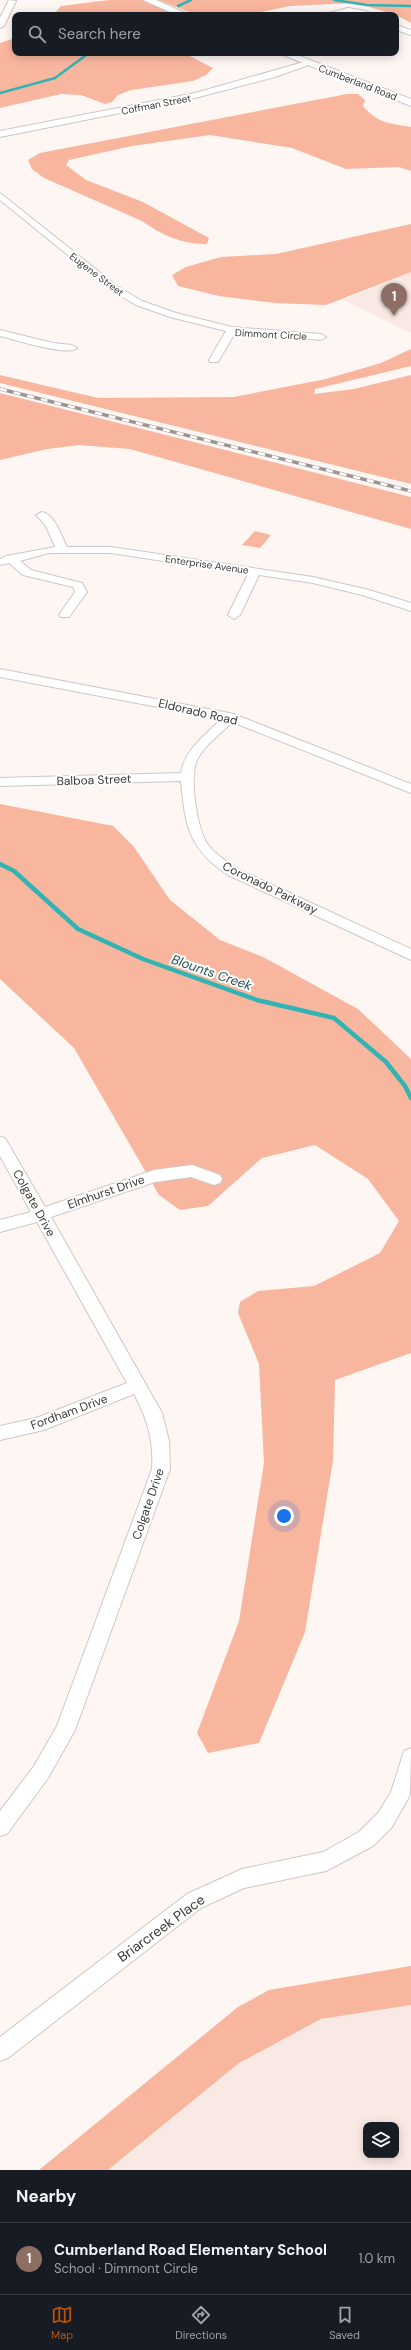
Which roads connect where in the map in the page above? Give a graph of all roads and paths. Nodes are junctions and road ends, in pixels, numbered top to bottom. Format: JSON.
{"nodes":[{"id":1,"x":148,"y":0,"type":"edge"},
{"id":2,"x":0,"y":1,"type":"edge"},
{"id":3,"x":13,"y":1,"type":"edge"},
{"id":4,"x":178,"y":12,"type":"edge"},
{"id":5,"x":337,"y":12,"type":"edge"},
{"id":6,"x":360,"y":12,"type":"edge"},
{"id":7,"x":0,"y":26,"type":"edge"},
{"id":8,"x":399,"y":28,"type":"edge"},
{"id":9,"x":411,"y":33,"type":"edge"},
{"id":10,"x":292,"y":56,"type":"edge"},
{"id":11,"x":310,"y":63,"type":"junction"},
{"id":12,"x":411,"y":102,"type":"edge"},
{"id":13,"x":0,"y":134,"type":"edge"},
{"id":14,"x":0,"y":196,"type":"edge"},
{"id":15,"x":232,"y":330,"type":"junction"},
{"id":16,"x":0,"y":333,"type":"edge"},
{"id":17,"x":320,"y":337,"type":"dead end"},
{"id":18,"x":72,"y":348,"type":"dead end"},
{"id":19,"x":214,"y":360,"type":"dead end"},
{"id":20,"x":42,"y":515,"type":"dead end"},
{"id":21,"x":62,"y":549,"type":"junction"},
{"id":22,"x":5,"y":560,"type":"edge"},
{"id":23,"x":255,"y":571,"type":"junction"},
{"id":24,"x":411,"y":607,"type":"edge"},
{"id":25,"x":65,"y":615,"type":"dead end"},
{"id":26,"x":234,"y":615,"type":"dead end"},
{"id":27,"x":0,"y":673,"type":"edge"},
{"id":28,"x":230,"y":717,"type":"junction"},
{"id":29,"x":188,"y":777,"type":"junction"},
{"id":30,"x":0,"y":782,"type":"edge"},
{"id":31,"x":411,"y":788,"type":"edge"},
{"id":32,"x":411,"y":955,"type":"edge"},
{"id":33,"x":0,"y":1142,"type":"edge"},
{"id":34,"x":214,"y":1179,"type":"dead end"},
{"id":35,"x":40,"y":1215,"type":"junction"},
{"id":36,"x":0,"y":1226,"type":"edge"},
{"id":37,"x":137,"y":1386,"type":"junction"},
{"id":38,"x":0,"y":1433,"type":"edge"},
{"id":39,"x":411,"y":1757,"type":"edge"},
{"id":40,"x":0,"y":1827,"type":"edge"},
{"id":41,"x":0,"y":2050,"type":"edge"}],
"edges":[{"from":1,"to":4,"type":"main road"},
{"from":2,"to":3,"type":"street"},
{"from":3,"to":7,"type":"street"},
{"from":5,"to":6,"type":"street"},
{"from":8,"to":9,"type":"street"},
{"from":10,"to":11,"type":"main road","name":"Cumberland Road"},
{"from":11,"to":12,"type":"main road","name":"Cumberland Road"},
{"from":11,"to":13,"type":"street","name":"Coffman Street"},
{"from":14,"to":15,"type":"street","name":"Eugene Street"},
{"from":15,"to":17,"type":"street","name":"Dimmont Circle"},
{"from":15,"to":19,"type":"street","name":"Dimmont Circle"},
{"from":16,"to":18,"type":"street"},
{"from":20,"to":21,"type":"street"},
{"from":21,"to":22,"type":"street","name":"Enterprise Avenue"},
{"from":21,"to":23,"type":"street","name":"Enterprise Avenue"},
{"from":22,"to":25,"type":"street"},
{"from":23,"to":24,"type":"street","name":"Enterprise Avenue"},
{"from":23,"to":26,"type":"street"},
{"from":27,"to":28,"type":"street","name":"Eldorado Road"},
{"from":28,"to":29,"type":"street","name":"Coronado Parkway"},
{"from":28,"to":31,"type":"street","name":"Eldorado Road"},
{"from":29,"to":30,"type":"street","name":"Balboa Street"},
{"from":29,"to":32,"type":"street","name":"Coronado Parkway"},
{"from":33,"to":35,"type":"street","name":"Colgate Drive"},
{"from":34,"to":35,"type":"street","name":"Elmhurst Drive"},
{"from":35,"to":36,"type":"street","name":"Elmhurst Drive"},
{"from":35,"to":37,"type":"street","name":"Colgate Drive"},
{"from":37,"to":38,"type":"street","name":"Fordham Drive"},
{"from":37,"to":40,"type":"street","name":"Colgate Drive"},
{"from":39,"to":41,"type":"street","name":"Briarcreek Place"}]}
